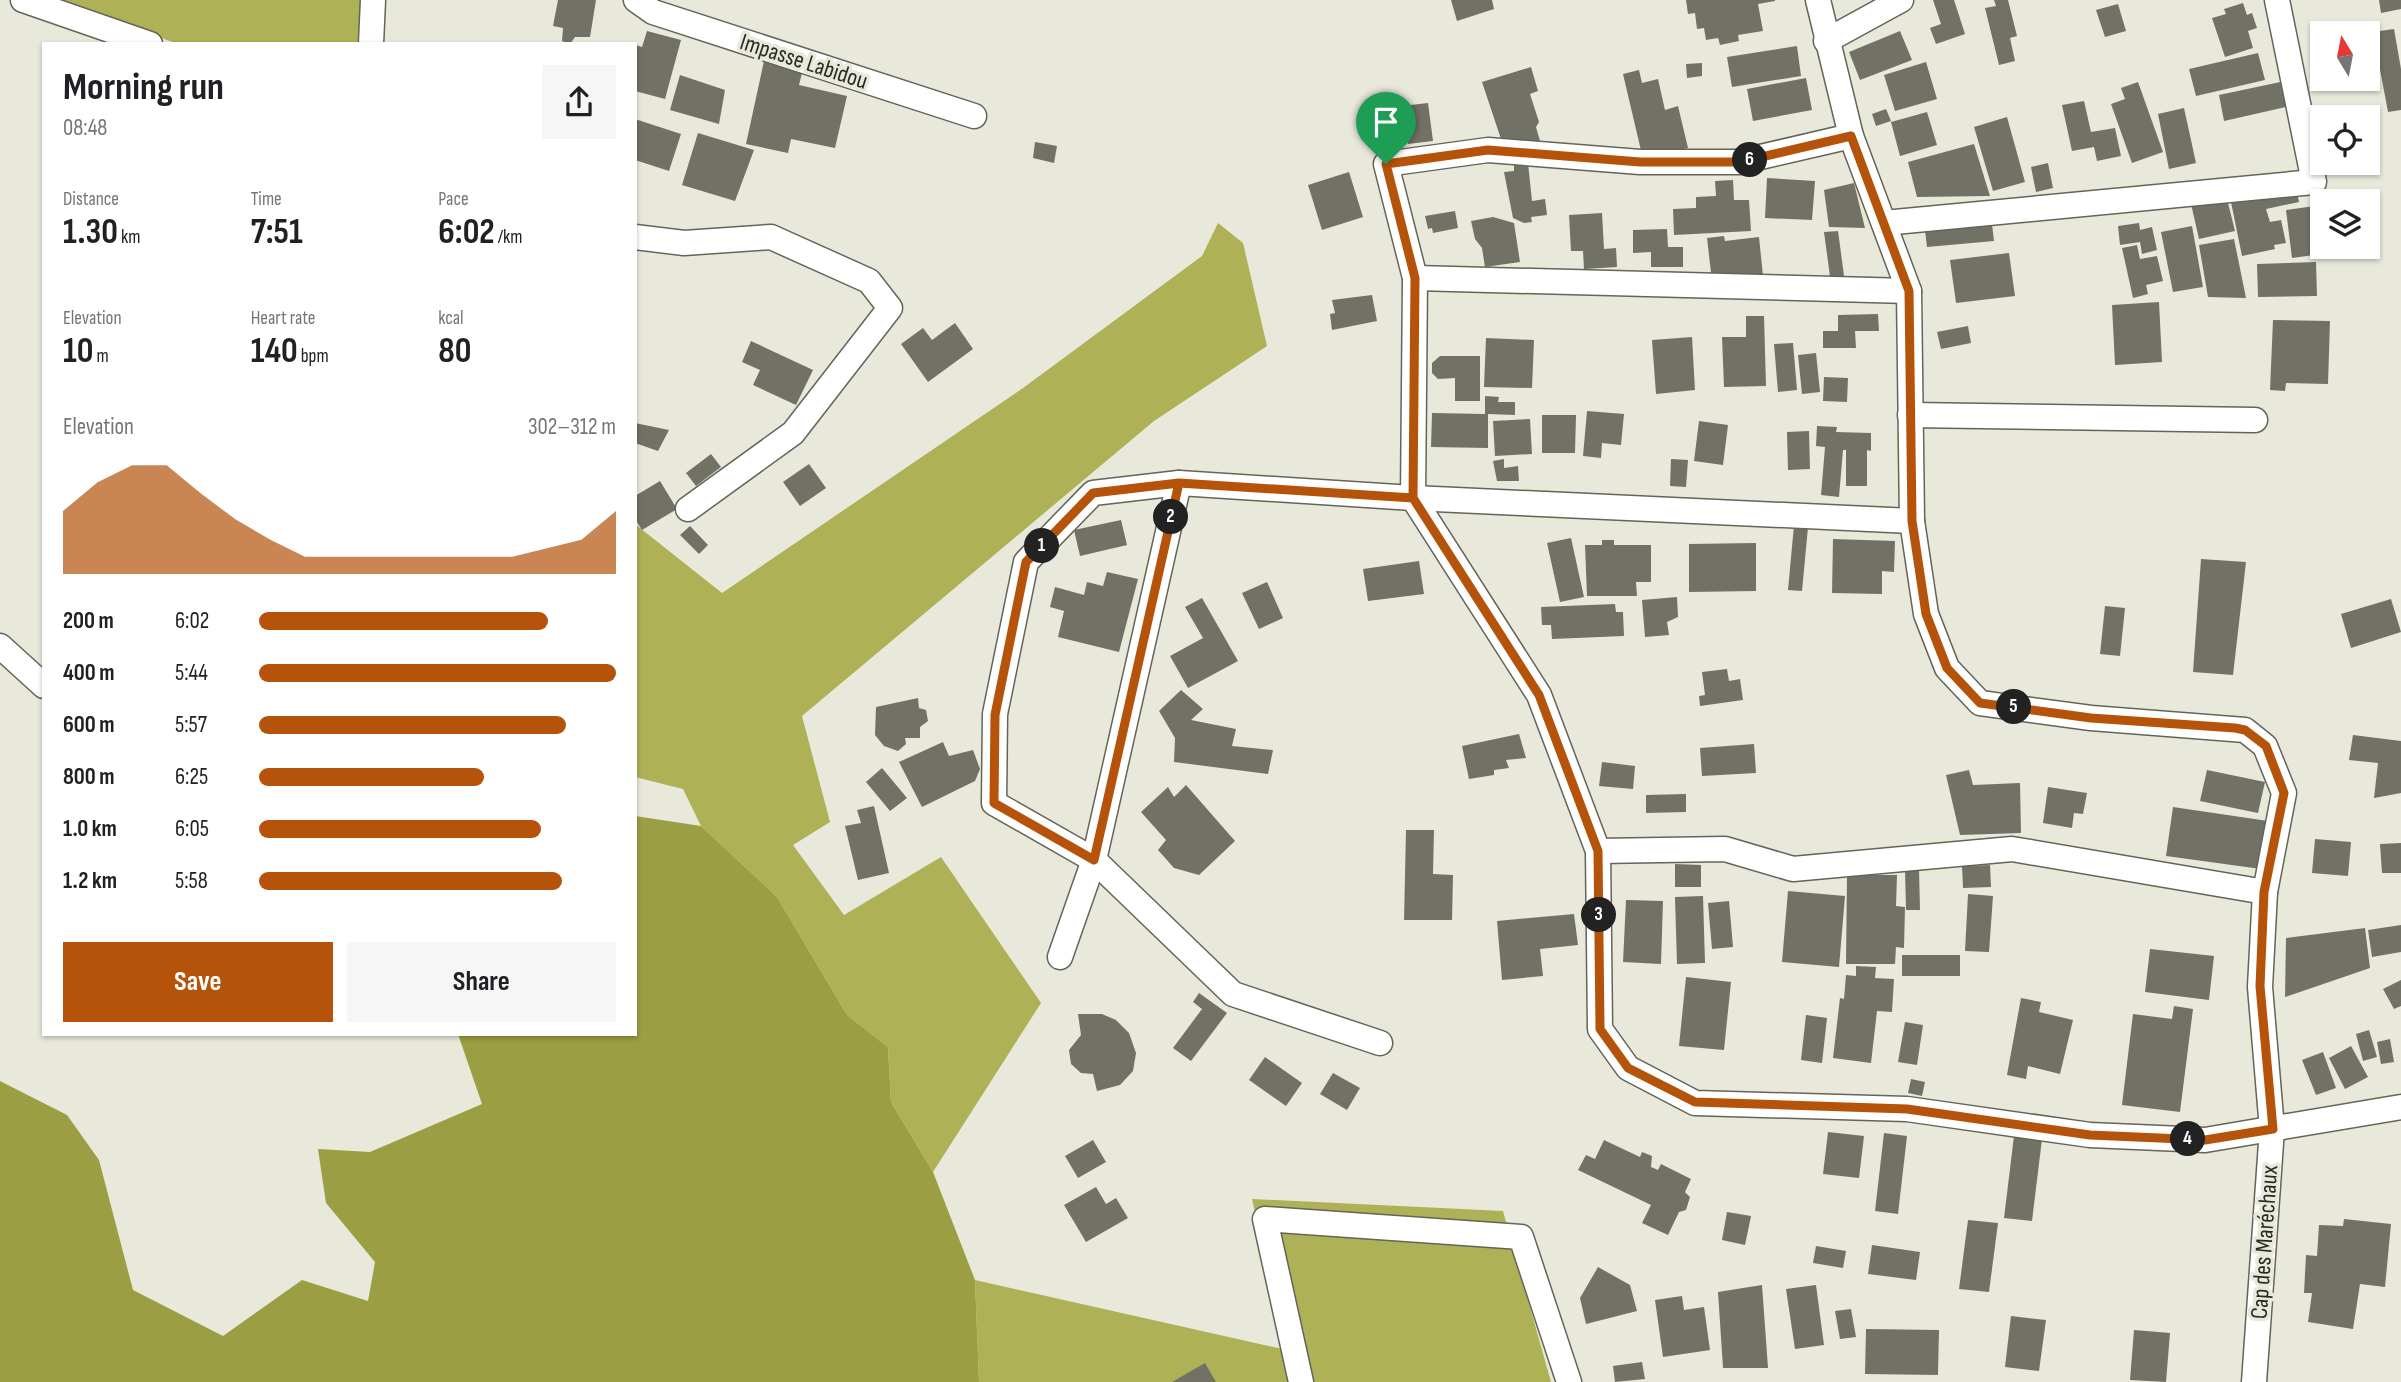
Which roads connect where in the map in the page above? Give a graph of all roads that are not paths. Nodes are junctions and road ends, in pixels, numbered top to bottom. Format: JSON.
{"nodes":[{"id":1,"x":23,"y":0,"type":"edge"},
{"id":2,"x":373,"y":0,"type":"edge"},
{"id":3,"x":636,"y":0,"type":"edge"},
{"id":4,"x":1818,"y":0,"type":"edge"},
{"id":5,"x":1901,"y":0,"type":"edge"},
{"id":6,"x":2277,"y":0,"type":"edge"},
{"id":7,"x":1826,"y":41,"type":"junction"},
{"id":8,"x":144,"y":42,"type":"edge"},
{"id":9,"x":370,"y":42,"type":"edge"},
{"id":10,"x":974,"y":116,"type":"dead end"},
{"id":11,"x":1851,"y":136,"type":"junction"},
{"id":12,"x":1884,"y":223,"type":"junction"},
{"id":13,"x":637,"y":237,"type":"edge"},
{"id":14,"x":1415,"y":278,"type":"junction"},
{"id":15,"x":1909,"y":291,"type":"junction"},
{"id":16,"x":1910,"y":415,"type":"junction"},
{"id":17,"x":2255,"y":420,"type":"dead end"},
{"id":18,"x":1179,"y":483,"type":"junction"},
{"id":19,"x":1413,"y":498,"type":"junction"},
{"id":20,"x":688,"y":509,"type":"dead end"},
{"id":21,"x":1912,"y":521,"type":"junction"},
{"id":22,"x":0,"y":646,"type":"edge"},
{"id":23,"x":42,"y":684,"type":"edge"},
{"id":24,"x":1598,"y":851,"type":"junction"},
{"id":25,"x":1094,"y":860,"type":"junction"},
{"id":26,"x":2264,"y":892,"type":"junction"},
{"id":27,"x":1060,"y":957,"type":"dead end"},
{"id":28,"x":1380,"y":1043,"type":"dead end"},
{"id":29,"x":2401,"y":1107,"type":"edge"},
{"id":30,"x":2273,"y":1129,"type":"junction"},
{"id":31,"x":1301,"y":1382,"type":"edge"},
{"id":32,"x":1569,"y":1382,"type":"edge"},
{"id":33,"x":2254,"y":1382,"type":"edge"}],
"edges":[{"from":1,"to":8,"type":"street"},
{"from":2,"to":9,"type":"street"},
{"from":3,"to":10,"type":"street","name":"Impasse Labidou"},
{"from":4,"to":7,"type":"street","name":"Cap des Maréchaux"},
{"from":5,"to":7,"type":"street"},
{"from":6,"to":12,"type":"street"},
{"from":7,"to":11,"type":"street","name":"Cap des Maréchaux"},
{"from":11,"to":12,"type":"street","name":"Cap des Maréchaux"},
{"from":11,"to":14,"type":"street"},
{"from":12,"to":15,"type":"street","name":"Cap des Maréchaux"},
{"from":13,"to":20,"type":"street"},
{"from":14,"to":15,"type":"street"},
{"from":14,"to":19,"type":"street"},
{"from":15,"to":16,"type":"street","name":"Cap des Maréchaux"},
{"from":16,"to":17,"type":"street"},
{"from":16,"to":21,"type":"street","name":"Cap des Maréchaux"},
{"from":18,"to":19,"type":"street"},
{"from":18,"to":25,"type":"street"},
{"from":18,"to":25,"type":"street"},
{"from":19,"to":21,"type":"street"},
{"from":19,"to":24,"type":"street"},
{"from":21,"to":26,"type":"street","name":"Cap des Maréchaux"},
{"from":22,"to":23,"type":"street"},
{"from":24,"to":26,"type":"street"},
{"from":24,"to":30,"type":"street"},
{"from":25,"to":27,"type":"street"},
{"from":25,"to":28,"type":"street"},
{"from":26,"to":30,"type":"street","name":"Cap des Maréchaux"},
{"from":29,"to":30,"type":"street"},
{"from":30,"to":33,"type":"street","name":"Cap des Maréchaux"},
{"from":31,"to":32,"type":"street"}]}
